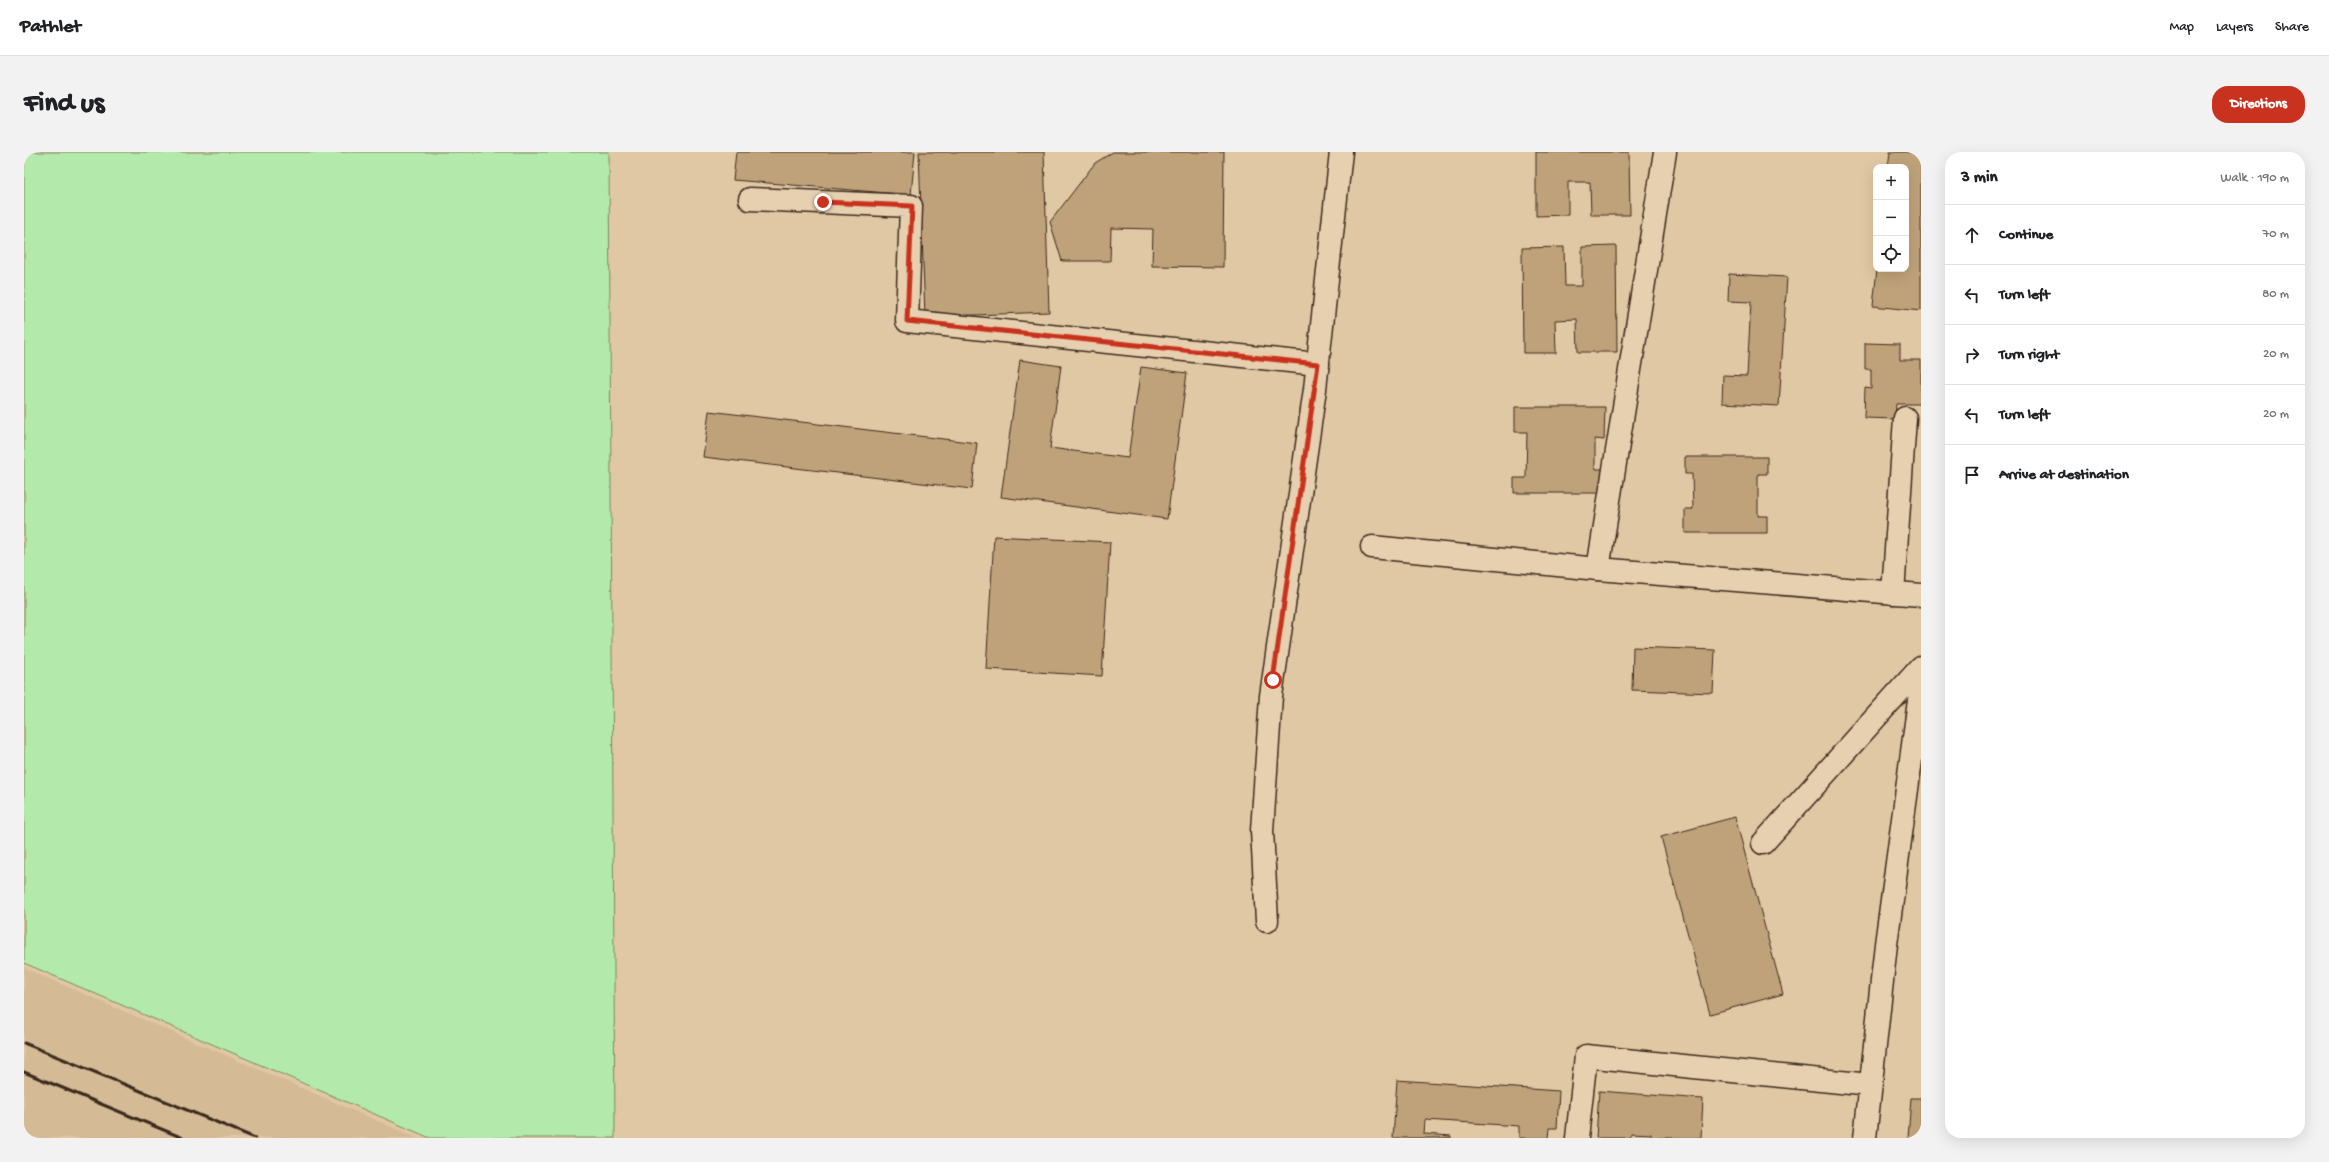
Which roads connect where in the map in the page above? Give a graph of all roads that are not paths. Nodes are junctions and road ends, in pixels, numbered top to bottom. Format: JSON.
{"nodes":[{"id":1,"x":1341,"y":152,"type":"edge"},
{"id":2,"x":1665,"y":152,"type":"edge"},
{"id":3,"x":750,"y":199,"type":"dead end"},
{"id":4,"x":1318,"y":364,"type":"junction"},
{"id":5,"x":1905,"y":418,"type":"dead end"},
{"id":6,"x":1372,"y":547,"type":"dead end"},
{"id":7,"x":1598,"y":568,"type":"junction"},
{"id":8,"x":1893,"y":593,"type":"junction"},
{"id":9,"x":1921,"y":595,"type":"edge"},
{"id":10,"x":1921,"y":667,"type":"edge"},
{"id":11,"x":1921,"y":686,"type":"edge"},
{"id":12,"x":1763,"y":843,"type":"dead end"},
{"id":13,"x":1267,"y":921,"type":"dead end"},
{"id":14,"x":1870,"y":1085,"type":"junction"},
{"id":15,"x":1577,"y":1138,"type":"edge"},
{"id":16,"x":1864,"y":1138,"type":"edge"}],
"edges":[{"from":1,"to":4,"type":"street"},
{"from":2,"to":7,"type":"street"},
{"from":3,"to":4,"type":"street"},
{"from":4,"to":13,"type":"street"},
{"from":5,"to":8,"type":"street"},
{"from":6,"to":7,"type":"street"},
{"from":7,"to":8,"type":"street"},
{"from":8,"to":9,"type":"street"},
{"from":10,"to":12,"type":"street"},
{"from":11,"to":14,"type":"street"},
{"from":14,"to":15,"type":"street"},
{"from":14,"to":16,"type":"street"}]}
